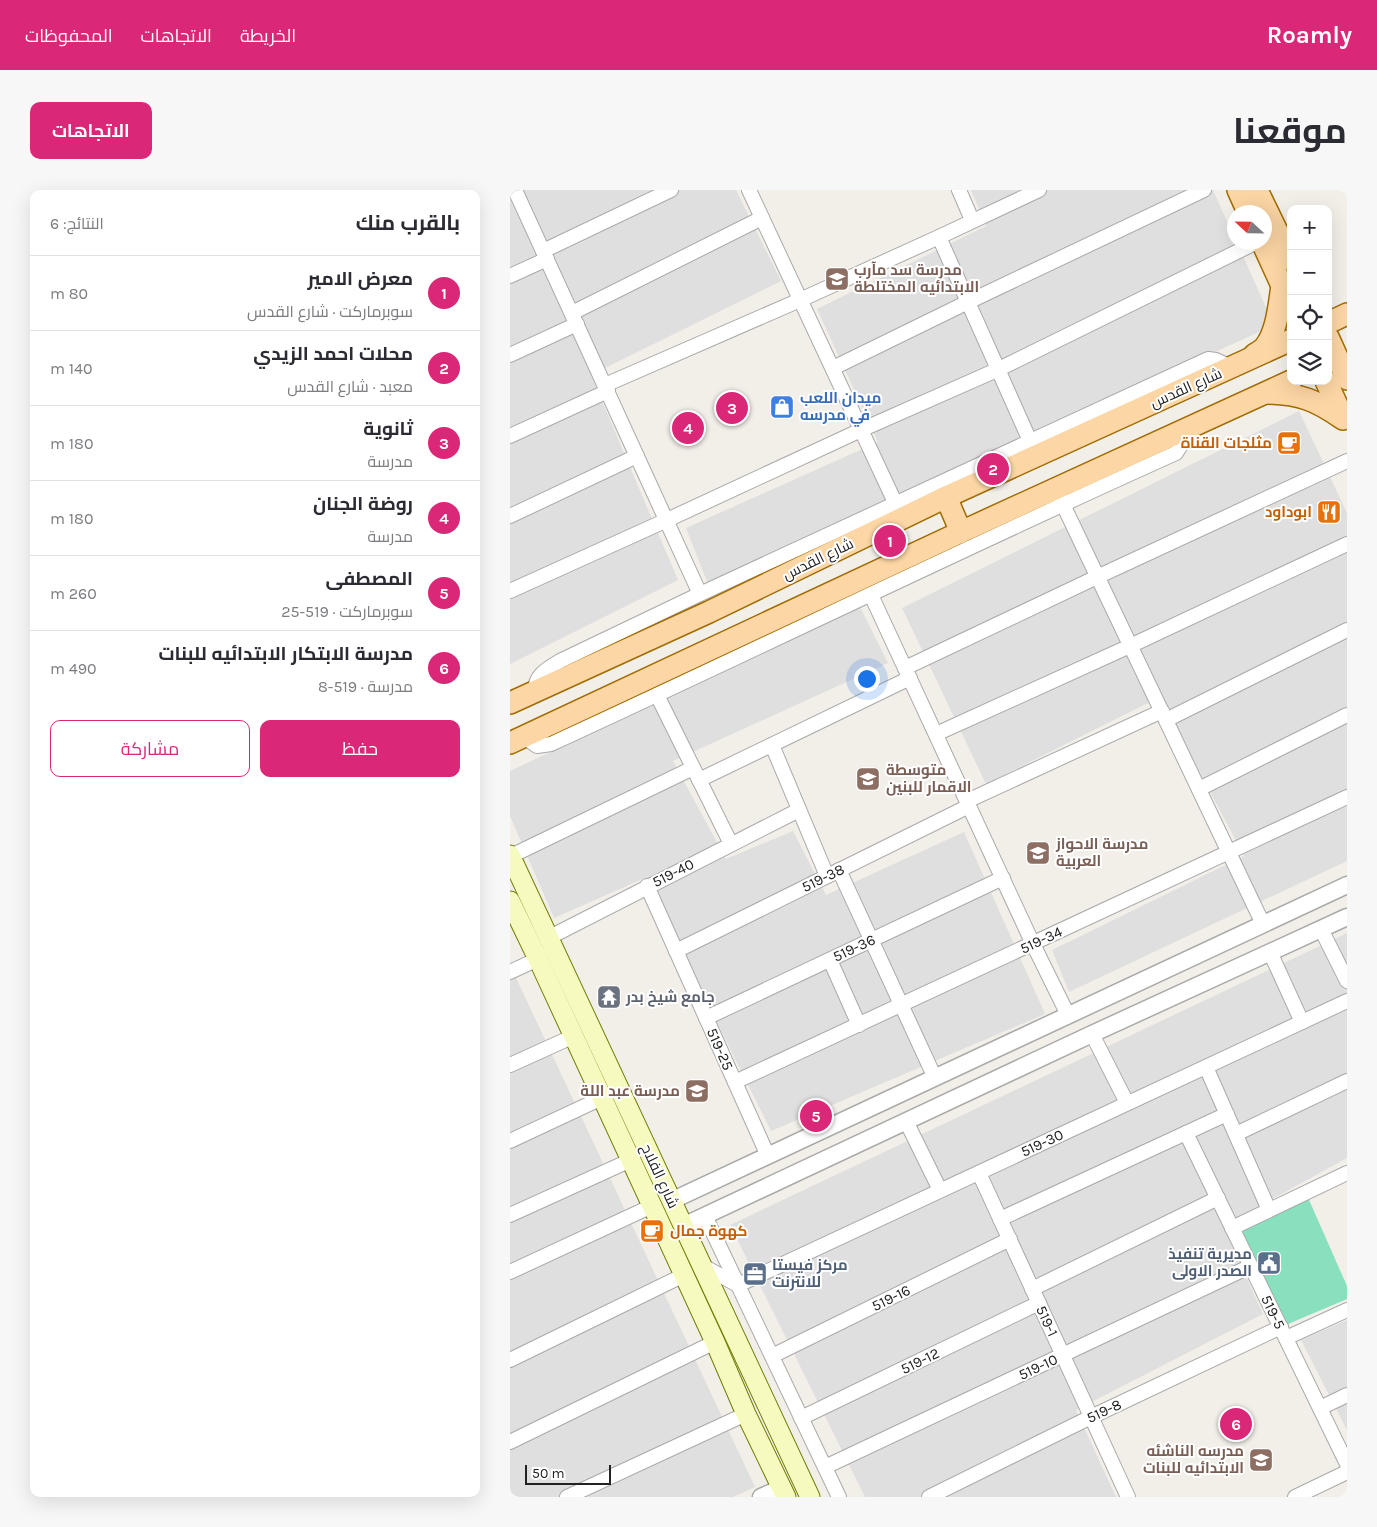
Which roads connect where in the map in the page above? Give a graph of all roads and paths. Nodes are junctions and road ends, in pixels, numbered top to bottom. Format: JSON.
{"nodes":[{"id":1,"x":671,"y":190,"type":"edge"},
{"id":2,"x":749,"y":190,"type":"edge"},
{"id":3,"x":959,"y":190,"type":"edge"},
{"id":4,"x":1039,"y":190,"type":"edge"},
{"id":5,"x":1204,"y":190,"type":"edge"},
{"id":6,"x":1238,"y":190,"type":"edge"},
{"id":7,"x":1257,"y":190,"type":"edge"},
{"id":8,"x":514,"y":194,"type":"edge"},
{"id":9,"x":1245,"y":205,"type":"edge"},
{"id":10,"x":762,"y":218,"type":"junction"},
{"id":11,"x":972,"y":220,"type":"junction"},
{"id":12,"x":939,"y":237,"type":"junction"},
{"id":13,"x":1241,"y":250,"type":"edge"},
{"id":14,"x":1266,"y":250,"type":"edge"},
{"id":15,"x":1287,"y":252,"type":"edge"},
{"id":16,"x":545,"y":255,"type":"junction"},
{"id":17,"x":510,"y":276,"type":"edge"},
{"id":18,"x":1282,"y":286,"type":"junction"},
{"id":19,"x":1287,"y":297,"type":"edge"},
{"id":20,"x":800,"y":300,"type":"junction"},
{"id":21,"x":968,"y":302,"type":"junction"},
{"id":22,"x":1347,"y":314,"type":"edge"},
{"id":23,"x":574,"y":319,"type":"junction"},
{"id":24,"x":1332,"y":320,"type":"edge"},
{"id":25,"x":1329,"y":340,"type":"edge"},
{"id":26,"x":1287,"y":342,"type":"edge"},
{"id":27,"x":510,"y":355,"type":"edge"},
{"id":28,"x":1338,"y":359,"type":"edge"},
{"id":29,"x":1239,"y":363,"type":"junction"},
{"id":30,"x":832,"y":368,"type":"junction"},
{"id":31,"x":999,"y":369,"type":"junction"},
{"id":32,"x":1347,"y":379,"type":"edge"},
{"id":33,"x":1287,"y":383,"type":"edge"},
{"id":34,"x":1328,"y":385,"type":"edge"},
{"id":35,"x":606,"y":388,"type":"junction"},
{"id":36,"x":1267,"y":392,"type":"junction"},
{"id":37,"x":1345,"y":423,"type":"edge"},
{"id":38,"x":861,"y":430,"type":"junction"},
{"id":39,"x":510,"y":436,"type":"edge"},
{"id":40,"x":1034,"y":448,"type":"junction"},
{"id":41,"x":637,"y":456,"type":"junction"},
{"id":42,"x":1347,"y":462,"type":"edge"},
{"id":43,"x":946,"y":497,"type":"junction"},
{"id":44,"x":1059,"y":497,"type":"junction"},
{"id":45,"x":899,"y":511,"type":"junction"},
{"id":46,"x":510,"y":516,"type":"edge"},
{"id":47,"x":667,"y":520,"type":"junction"},
{"id":48,"x":961,"y":532,"type":"junction"},
{"id":49,"x":1347,"y":544,"type":"edge"},
{"id":50,"x":1097,"y":577,"type":"junction"},
{"id":51,"x":510,"y":591,"type":"edge"},
{"id":52,"x":700,"y":594,"type":"junction"},
{"id":53,"x":871,"y":595,"type":"junction"},
{"id":54,"x":1347,"y":630,"type":"edge"},
{"id":55,"x":1130,"y":646,"type":"junction"},
{"id":56,"x":908,"y":673,"type":"junction"},
{"id":57,"x":535,"y":691,"type":"junction"},
{"id":58,"x":657,"y":695,"type":"junction"},
{"id":59,"x":510,"y":703,"type":"edge"},
{"id":60,"x":1347,"y":715,"type":"edge"},
{"id":61,"x":1164,"y":716,"type":"junction"},
{"id":62,"x":936,"y":734,"type":"junction"},
{"id":63,"x":515,"y":744,"type":"edge"},
{"id":64,"x":772,"y":745,"type":"junction"},
{"id":65,"x":696,"y":774,"type":"junction"},
{"id":66,"x":1199,"y":789,"type":"junction"},
{"id":67,"x":1347,"y":797,"type":"edge"},
{"id":68,"x":968,"y":803,"type":"junction"},
{"id":69,"x":799,"y":810,"type":"junction"},
{"id":70,"x":731,"y":844,"type":"junction"},
{"id":71,"x":1229,"y":852,"type":"junction"},
{"id":72,"x":510,"y":856,"type":"edge"},
{"id":73,"x":833,"y":873,"type":"junction"},
{"id":74,"x":1003,"y":878,"type":"junction"},
{"id":75,"x":1347,"y":884,"type":"edge"},
{"id":76,"x":647,"y":886,"type":"junction"},
{"id":77,"x":510,"y":901,"type":"edge"},
{"id":78,"x":1347,"y":917,"type":"edge"},
{"id":79,"x":1263,"y":924,"type":"junction"},
{"id":80,"x":1321,"y":929,"type":"junction"},
{"id":81,"x":548,"y":938,"type":"junction"},
{"id":82,"x":872,"y":940,"type":"junction"},
{"id":83,"x":1033,"y":944,"type":"junction"},
{"id":84,"x":676,"y":951,"type":"junction"},
{"id":85,"x":1270,"y":952,"type":"junction"},
{"id":86,"x":538,"y":959,"type":"junction"},
{"id":87,"x":830,"y":960,"type":"junction"},
{"id":88,"x":510,"y":972,"type":"edge"},
{"id":89,"x":1347,"y":981,"type":"edge"},
{"id":90,"x":1106,"y":998,"type":"junction"},
{"id":91,"x":1347,"y":1001,"type":"edge"},
{"id":92,"x":902,"y":1005,"type":"junction"},
{"id":93,"x":1068,"y":1016,"type":"junction"},
{"id":94,"x":706,"y":1018,"type":"junction"},
{"id":95,"x":1118,"y":1022,"type":"junction"},
{"id":96,"x":1302,"y":1022,"type":"junction"},
{"id":97,"x":859,"y":1025,"type":"junction"},
{"id":98,"x":1092,"y":1034,"type":"junction"},
{"id":99,"x":574,"y":1036,"type":"junction"},
{"id":100,"x":510,"y":1065,"type":"edge"},
{"id":101,"x":1206,"y":1066,"type":"junction"},
{"id":102,"x":936,"y":1078,"type":"junction"},
{"id":103,"x":1347,"y":1081,"type":"edge"},
{"id":104,"x":735,"y":1082,"type":"junction"},
{"id":105,"x":602,"y":1098,"type":"junction"},
{"id":106,"x":1127,"y":1103,"type":"junction"},
{"id":107,"x":1227,"y":1114,"type":"junction"},
{"id":108,"x":906,"y":1121,"type":"junction"},
{"id":109,"x":1186,"y":1133,"type":"junction"},
{"id":110,"x":1236,"y":1134,"type":"junction"},
{"id":111,"x":510,"y":1141,"type":"edge"},
{"id":112,"x":768,"y":1156,"type":"junction"},
{"id":113,"x":631,"y":1160,"type":"junction"},
{"id":114,"x":979,"y":1173,"type":"junction"},
{"id":115,"x":1347,"y":1173,"type":"edge"},
{"id":116,"x":940,"y":1190,"type":"junction"},
{"id":117,"x":1218,"y":1198,"type":"junction"},
{"id":118,"x":671,"y":1201,"type":"junction"},
{"id":119,"x":652,"y":1206,"type":"junction"},
{"id":120,"x":1269,"y":1210,"type":"junction"},
{"id":121,"x":510,"y":1215,"type":"edge"},
{"id":122,"x":705,"y":1216,"type":"junction"},
{"id":123,"x":1000,"y":1218,"type":"junction"},
{"id":124,"x":683,"y":1226,"type":"junction"},
{"id":125,"x":1232,"y":1228,"type":"junction"},
{"id":126,"x":1010,"y":1239,"type":"junction"},
{"id":127,"x":702,"y":1265,"type":"junction"},
{"id":128,"x":1251,"y":1266,"type":"junction"},
{"id":129,"x":510,"y":1272,"type":"edge"},
{"id":130,"x":684,"y":1275,"type":"junction"},
{"id":131,"x":738,"y":1285,"type":"junction"},
{"id":132,"x":1032,"y":1289,"type":"junction"},
{"id":133,"x":1039,"y":1303,"type":"junction"},
{"id":134,"x":1347,"y":1310,"type":"edge"},
{"id":135,"x":1283,"y":1333,"type":"junction"},
{"id":136,"x":715,"y":1342,"type":"junction"},
{"id":137,"x":1063,"y":1355,"type":"junction"},
{"id":138,"x":772,"y":1356,"type":"junction"},
{"id":139,"x":510,"y":1360,"type":"edge"},
{"id":140,"x":1347,"y":1395,"type":"edge"},
{"id":141,"x":1320,"y":1408,"type":"junction"},
{"id":142,"x":746,"y":1414,"type":"junction"},
{"id":143,"x":1091,"y":1417,"type":"junction"},
{"id":144,"x":801,"y":1418,"type":"junction"},
{"id":145,"x":510,"y":1442,"type":"edge"},
{"id":146,"x":1347,"y":1464,"type":"edge"},
{"id":147,"x":825,"y":1467,"type":"junction"},
{"id":148,"x":1347,"y":1472,"type":"edge"},
{"id":149,"x":783,"y":1492,"type":"edge"},
{"id":150,"x":1122,"y":1495,"type":"edge"},
{"id":151,"x":567,"y":1497,"type":"edge"},
{"id":152,"x":761,"y":1497,"type":"edge"},
{"id":153,"x":810,"y":1497,"type":"edge"},
{"id":154,"x":839,"y":1497,"type":"edge"},
{"id":155,"x":929,"y":1497,"type":"edge"},
{"id":156,"x":1295,"y":1497,"type":"edge"}],
"edges":[{"from":1,"to":16,"type":"street"},
{"from":2,"to":10,"type":"street"},
{"from":3,"to":11,"type":"street"},
{"from":4,"to":11,"type":"street"},
{"from":5,"to":21,"type":"street"},
{"from":6,"to":9,"type":"main road"},
{"from":7,"to":15,"type":"main road"},
{"from":8,"to":16,"type":"street"},
{"from":10,"to":20,"type":"street"},
{"from":10,"to":23,"type":"street"},
{"from":11,"to":12,"type":"street"},
{"from":12,"to":20,"type":"street"},
{"from":12,"to":21,"type":"street"},
{"from":13,"to":31,"type":"street"},
{"from":14,"to":18,"type":"main road"},
{"from":16,"to":17,"type":"street"},
{"from":16,"to":23,"type":"street"},
{"from":18,"to":19,"type":"main road"},
{"from":18,"to":29,"type":"main road"},
{"from":20,"to":30,"type":"street"},
{"from":20,"to":35,"type":"street"},
{"from":21,"to":30,"type":"street"},
{"from":21,"to":31,"type":"street"},
{"from":22,"to":24,"type":"main road"},
{"from":23,"to":27,"type":"street"},
{"from":23,"to":35,"type":"street"},
{"from":25,"to":28,"type":"main road"},
{"from":26,"to":29,"type":"main road","name":"شارع القدس"},
{"from":28,"to":32,"type":"main road"},
{"from":29,"to":40,"type":"main road","name":"شارع القدس"},
{"from":30,"to":38,"type":"street"},
{"from":31,"to":38,"type":"street"},
{"from":31,"to":40,"type":"street"},
{"from":33,"to":36,"type":"main road"},
{"from":34,"to":37,"type":"main road"},
{"from":35,"to":39,"type":"street"},
{"from":35,"to":41,"type":"street"},
{"from":36,"to":37,"type":"main road"},
{"from":36,"to":44,"type":"main road"},
{"from":38,"to":45,"type":"street"},
{"from":38,"to":47,"type":"street"},
{"from":40,"to":43,"type":"main road","name":"شارع القدس"},
{"from":40,"to":45,"type":"street"},
{"from":41,"to":46,"type":"street"},
{"from":41,"to":47,"type":"street"},
{"from":42,"to":50,"type":"street"},
{"from":43,"to":45,"type":"main road","name":"شارع القدس"},
{"from":43,"to":48,"type":"main road"},
{"from":44,"to":48,"type":"main road"},
{"from":44,"to":50,"type":"street"},
{"from":44,"to":53,"type":"street"},
{"from":45,"to":52,"type":"street"},
{"from":45,"to":57,"type":"main road","name":"شارع القدس"},
{"from":47,"to":51,"type":"street"},
{"from":47,"to":52,"type":"street"},
{"from":48,"to":63,"type":"main road"},
{"from":49,"to":55,"type":"street"},
{"from":50,"to":55,"type":"street"},
{"from":50,"to":56,"type":"street"},
{"from":52,"to":57,"type":"street"},
{"from":53,"to":56,"type":"street"},
{"from":53,"to":58,"type":"street"},
{"from":54,"to":61,"type":"street","name":"519-38"},
{"from":55,"to":61,"type":"street"},
{"from":55,"to":62,"type":"street"},
{"from":56,"to":62,"type":"street"},
{"from":56,"to":64,"type":"street"},
{"from":57,"to":59,"type":"main road","name":"شارع القدس"},
{"from":58,"to":63,"type":"street"},
{"from":58,"to":65,"type":"street"},
{"from":60,"to":66,"type":"street"},
{"from":61,"to":66,"type":"street"},
{"from":61,"to":68,"type":"street","name":"519-38"},
{"from":62,"to":68,"type":"street"},
{"from":64,"to":65,"type":"street"},
{"from":64,"to":69,"type":"street"},
{"from":65,"to":70,"type":"street"},
{"from":65,"to":72,"type":"street"},
{"from":66,"to":71,"type":"street"},
{"from":67,"to":71,"type":"street","name":"519-34"},
{"from":68,"to":73,"type":"street","name":"519-38"},
{"from":68,"to":74,"type":"street"},
{"from":69,"to":70,"type":"street","name":"519-40"},
{"from":69,"to":73,"type":"street"},
{"from":70,"to":76,"type":"street","name":"519-40"},
{"from":71,"to":79,"type":"street"},
{"from":71,"to":83,"type":"street","name":"519-34"},
{"from":72,"to":81,"type":"main road","name":"شارع الفلاح"},
{"from":73,"to":82,"type":"street"},
{"from":73,"to":84,"type":"street","name":"519-38"},
{"from":74,"to":82,"type":"street","name":"519-36"},
{"from":74,"to":83,"type":"street"},
{"from":75,"to":79,"type":"street"},
{"from":76,"to":81,"type":"street","name":"519-40"},
{"from":76,"to":84,"type":"street","name":"519-25"},
{"from":77,"to":86,"type":"main road","name":"شارع الفلاح"},
{"from":78,"to":80,"type":"street"},
{"from":79,"to":90,"type":"street"},
{"from":80,"to":85,"type":"street"},
{"from":80,"to":89,"type":"street"},
{"from":81,"to":118,"type":"main road","name":"شارع الفلاح"},
{"from":82,"to":87,"type":"street","name":"519-36"},
{"from":82,"to":92,"type":"street"},
{"from":83,"to":92,"type":"street","name":"519-34"},
{"from":83,"to":93,"type":"street"},
{"from":84,"to":94,"type":"street","name":"519-25"},
{"from":85,"to":95,"type":"street"},
{"from":85,"to":96,"type":"street"},
{"from":86,"to":88,"type":"street"},
{"from":86,"to":99,"type":"main road","name":"شارع الفلاح"},
{"from":87,"to":94,"type":"street","name":"519-36"},
{"from":87,"to":97,"type":"street"},
{"from":90,"to":93,"type":"street"},
{"from":90,"to":95,"type":"street"},
{"from":91,"to":96,"type":"street","name":"519-30"},
{"from":92,"to":97,"type":"street","name":"519-34"},
{"from":92,"to":102,"type":"street"},
{"from":93,"to":102,"type":"street"},
{"from":94,"to":104,"type":"street","name":"519-25"},
{"from":95,"to":98,"type":"street"},
{"from":96,"to":101,"type":"street","name":"519-30"},
{"from":97,"to":104,"type":"street","name":"519-34"},
{"from":98,"to":106,"type":"street"},
{"from":98,"to":108,"type":"street"},
{"from":99,"to":100,"type":"street"},
{"from":99,"to":105,"type":"main road","name":"شارع الفلاح"},
{"from":101,"to":106,"type":"street","name":"519-30"},
{"from":101,"to":107,"type":"street"},
{"from":102,"to":112,"type":"street"},
{"from":103,"to":110,"type":"street"},
{"from":104,"to":112,"type":"street","name":"519-25"},
{"from":105,"to":111,"type":"street"},
{"from":105,"to":113,"type":"main road","name":"شارع الفلاح"},
{"from":106,"to":114,"type":"street","name":"519-30"},
{"from":107,"to":109,"type":"street"},
{"from":107,"to":110,"type":"street"},
{"from":108,"to":116,"type":"street"},
{"from":108,"to":122,"type":"street"},
{"from":109,"to":117,"type":"street","name":"519-5"},
{"from":109,"to":123,"type":"street"},
{"from":110,"to":120,"type":"street"},
{"from":112,"to":118,"type":"street"},
{"from":113,"to":119,"type":"main road","name":"شارع الفلاح"},
{"from":113,"to":121,"type":"street"},
{"from":114,"to":116,"type":"street","name":"519-30"},
{"from":114,"to":123,"type":"street","name":"519-1"},
{"from":115,"to":120,"type":"street"},
{"from":116,"to":131,"type":"street","name":"519-30"},
{"from":117,"to":125,"type":"street","name":"519-5"},
{"from":117,"to":132,"type":"street"},
{"from":118,"to":124,"type":"main road","name":"شارع الفلاح"},
{"from":119,"to":129,"type":"street"},
{"from":119,"to":130,"type":"main road","name":"شارع الفلاح"},
{"from":120,"to":125,"type":"street"},
{"from":122,"to":124,"type":"street"},
{"from":122,"to":131,"type":"street"},
{"from":123,"to":126,"type":"street","name":"519-1"},
{"from":124,"to":127,"type":"main road","name":"شارع الفلاح"},
{"from":125,"to":128,"type":"street","name":"519-5"},
{"from":126,"to":132,"type":"street","name":"519-1"},
{"from":126,"to":138,"type":"street","name":"519-16"},
{"from":127,"to":131,"type":"street"},
{"from":127,"to":153,"type":"main road","name":"شارع الفلاح"},
{"from":128,"to":135,"type":"street","name":"519-5"},
{"from":128,"to":137,"type":"street","name":"519-10"},
{"from":130,"to":136,"type":"main road","name":"شارع الفلاح"},
{"from":130,"to":139,"type":"street"},
{"from":131,"to":138,"type":"street"},
{"from":132,"to":133,"type":"street","name":"519-1"},
{"from":133,"to":137,"type":"street","name":"519-1"},
{"from":133,"to":144,"type":"street","name":"519-12"},
{"from":134,"to":135,"type":"street","name":"519-8"},
{"from":135,"to":141,"type":"street","name":"519-5"},
{"from":135,"to":143,"type":"street","name":"519-8"},
{"from":136,"to":142,"type":"main road","name":"شارع الفلاح"},
{"from":136,"to":145,"type":"street"},
{"from":137,"to":143,"type":"street","name":"519-1"},
{"from":137,"to":147,"type":"street","name":"519-10"},
{"from":138,"to":144,"type":"street"},
{"from":140,"to":141,"type":"street"},
{"from":141,"to":146,"type":"street","name":"519-5"},
{"from":142,"to":149,"type":"main road","name":"شارع الفلاح"},
{"from":142,"to":151,"type":"street"},
{"from":143,"to":150,"type":"street","name":"519-1"},
{"from":143,"to":155,"type":"street","name":"519-8"},
{"from":144,"to":147,"type":"street"},
{"from":147,"to":154,"type":"street"},
{"from":148,"to":156,"type":"street"},
{"from":149,"to":152,"type":"street"}]}
